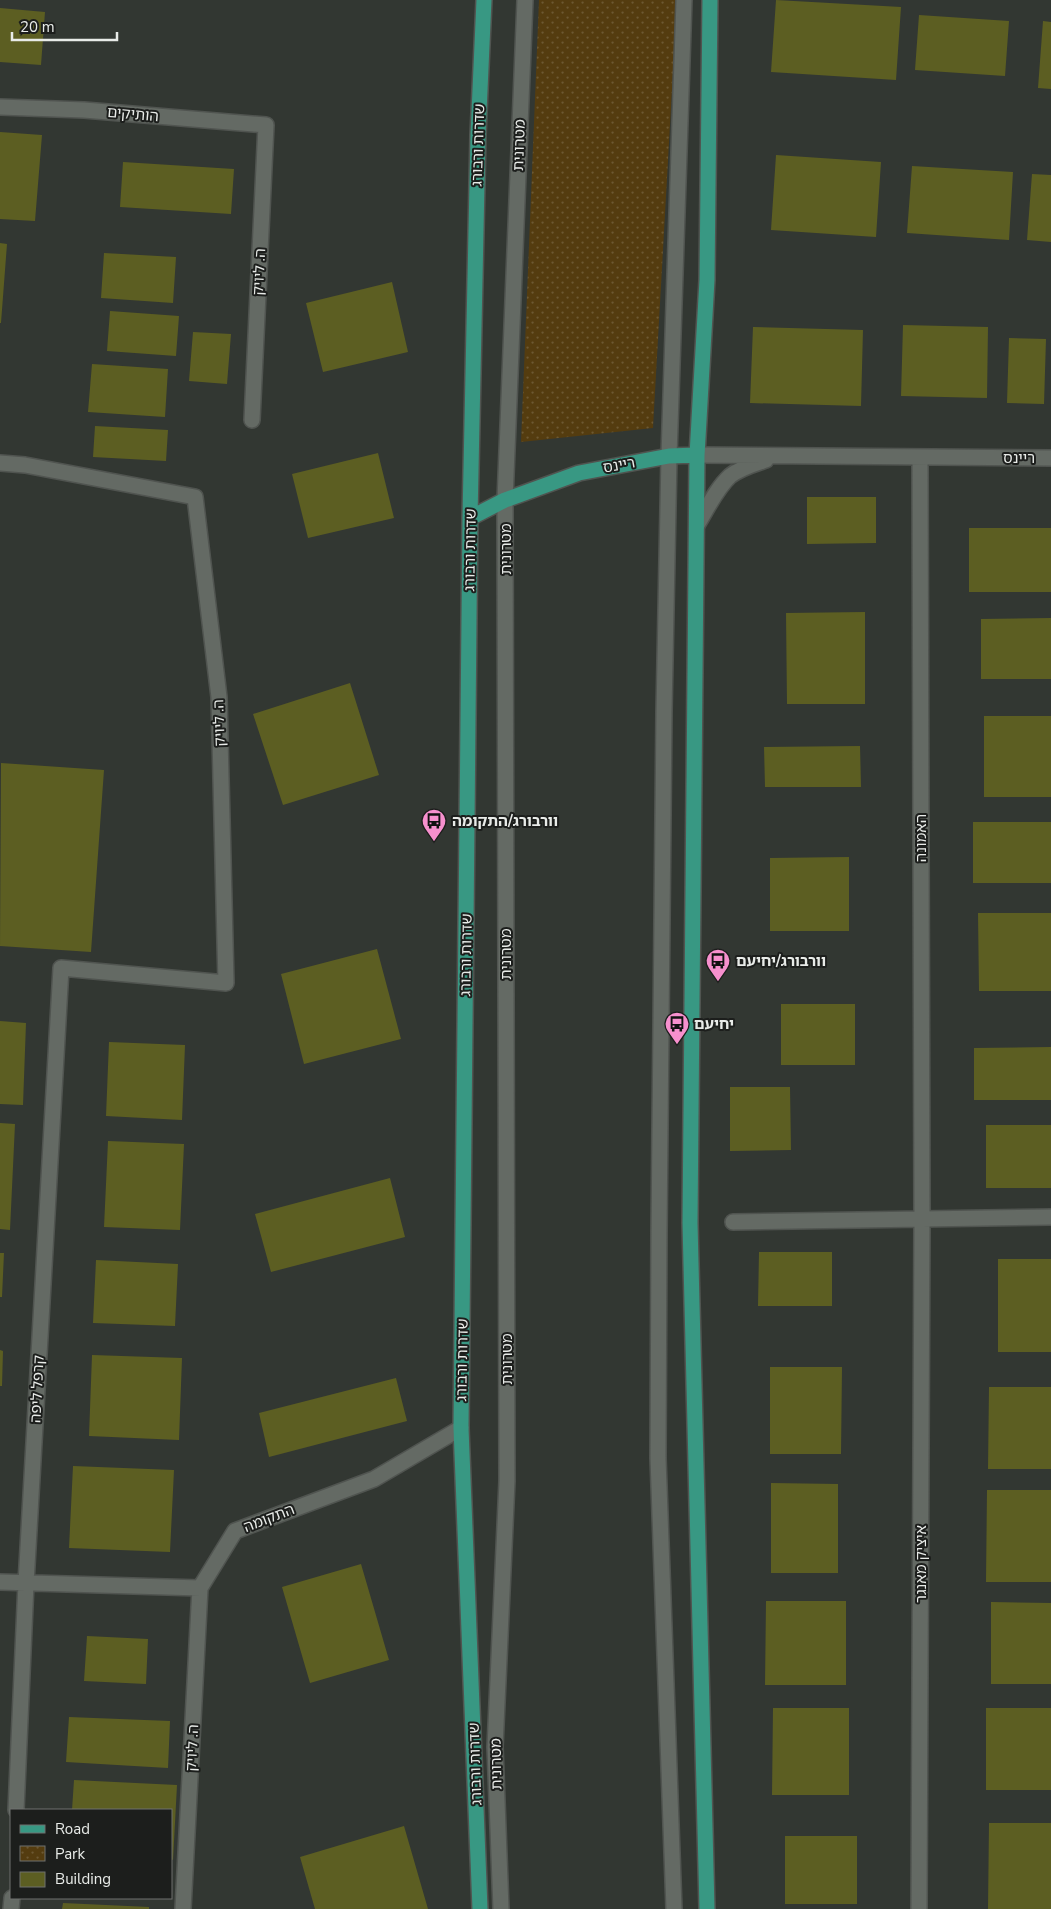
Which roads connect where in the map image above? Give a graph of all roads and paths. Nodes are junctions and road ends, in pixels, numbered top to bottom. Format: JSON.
{"nodes":[{"id":1,"x":484,"y":0,"type":"edge"},
{"id":2,"x":525,"y":0,"type":"edge"},
{"id":3,"x":684,"y":0,"type":"edge"},
{"id":4,"x":710,"y":0,"type":"edge"},
{"id":5,"x":0,"y":107,"type":"edge"},
{"id":6,"x":266,"y":125,"type":"joint"},
{"id":7,"x":252,"y":420,"type":"dead end"},
{"id":8,"x":697,"y":455,"type":"junction"},
{"id":9,"x":669,"y":456,"type":"junction"},
{"id":10,"x":777,"y":456,"type":"junction"},
{"id":11,"x":920,"y":457,"type":"junction"},
{"id":12,"x":1051,"y":458,"type":"edge"},
{"id":13,"x":0,"y":463,"type":"edge"},
{"id":14,"x":506,"y":500,"type":"junction"},
{"id":15,"x":470,"y":518,"type":"junction"},
{"id":16,"x":697,"y":525,"type":"junction"},
{"id":17,"x":62,"y":968,"type":"joint"},
{"id":18,"x":1051,"y":1217,"type":"edge"},
{"id":19,"x":922,"y":1220,"type":"junction"},
{"id":20,"x":733,"y":1222,"type":"dead end"},
{"id":21,"x":461,"y":1428,"type":"junction"},
{"id":22,"x":0,"y":1582,"type":"edge"},
{"id":23,"x":26,"y":1583,"type":"junction"},
{"id":24,"x":200,"y":1588,"type":"junction"},
{"id":25,"x":16,"y":1809,"type":"edge"},
{"id":26,"x":183,"y":1909,"type":"edge"},
{"id":27,"x":480,"y":1909,"type":"edge"},
{"id":28,"x":501,"y":1909,"type":"edge"},
{"id":29,"x":674,"y":1909,"type":"edge"},
{"id":30,"x":707,"y":1909,"type":"edge"},
{"id":31,"x":919,"y":1909,"type":"edge"}],
"edges":[{"from":1,"to":15,"type":"main road","name":"שדרות ורבורג"},
{"from":2,"to":14,"type":"street","name":"מטרונית"},
{"from":3,"to":9,"type":"street"},
{"from":4,"to":8,"type":"main road"},
{"from":5,"to":6,"type":"street","name":"הותיקים"},
{"from":6,"to":7,"type":"street","name":"ה. ליויק"},
{"from":8,"to":9,"type":"main road","name":"ריינס"},
{"from":8,"to":10,"type":"street","name":"ריינס"},
{"from":8,"to":16,"type":"main road"},
{"from":9,"to":14,"type":"main road","name":"ריינס"},
{"from":9,"to":29,"type":"street"},
{"from":10,"to":11,"type":"street","name":"ריינס"},
{"from":10,"to":16,"type":"street","name":"ריינס"},
{"from":11,"to":12,"type":"street","name":"ריינס"},
{"from":11,"to":19,"type":"street","name":"האמונה"},
{"from":13,"to":17,"type":"street","name":"ה. ליויק"},
{"from":14,"to":15,"type":"main road","name":"ריינס"},
{"from":14,"to":28,"type":"street","name":"מטרונית"},
{"from":15,"to":21,"type":"main road","name":"שדרות ורבורג"},
{"from":16,"to":30,"type":"main road"},
{"from":17,"to":23,"type":"street","name":"קרפל ליפה"},
{"from":18,"to":19,"type":"street"},
{"from":19,"to":20,"type":"street"},
{"from":19,"to":31,"type":"street","name":"איציק מאנגר"},
{"from":21,"to":24,"type":"street","name":"התקומה"},
{"from":21,"to":27,"type":"main road","name":"שדרות ורבורג"},
{"from":22,"to":23,"type":"street"},
{"from":23,"to":24,"type":"street"},
{"from":23,"to":25,"type":"street","name":"קרפל ליפה"},
{"from":24,"to":26,"type":"street","name":"ה. ליויק"}]}
